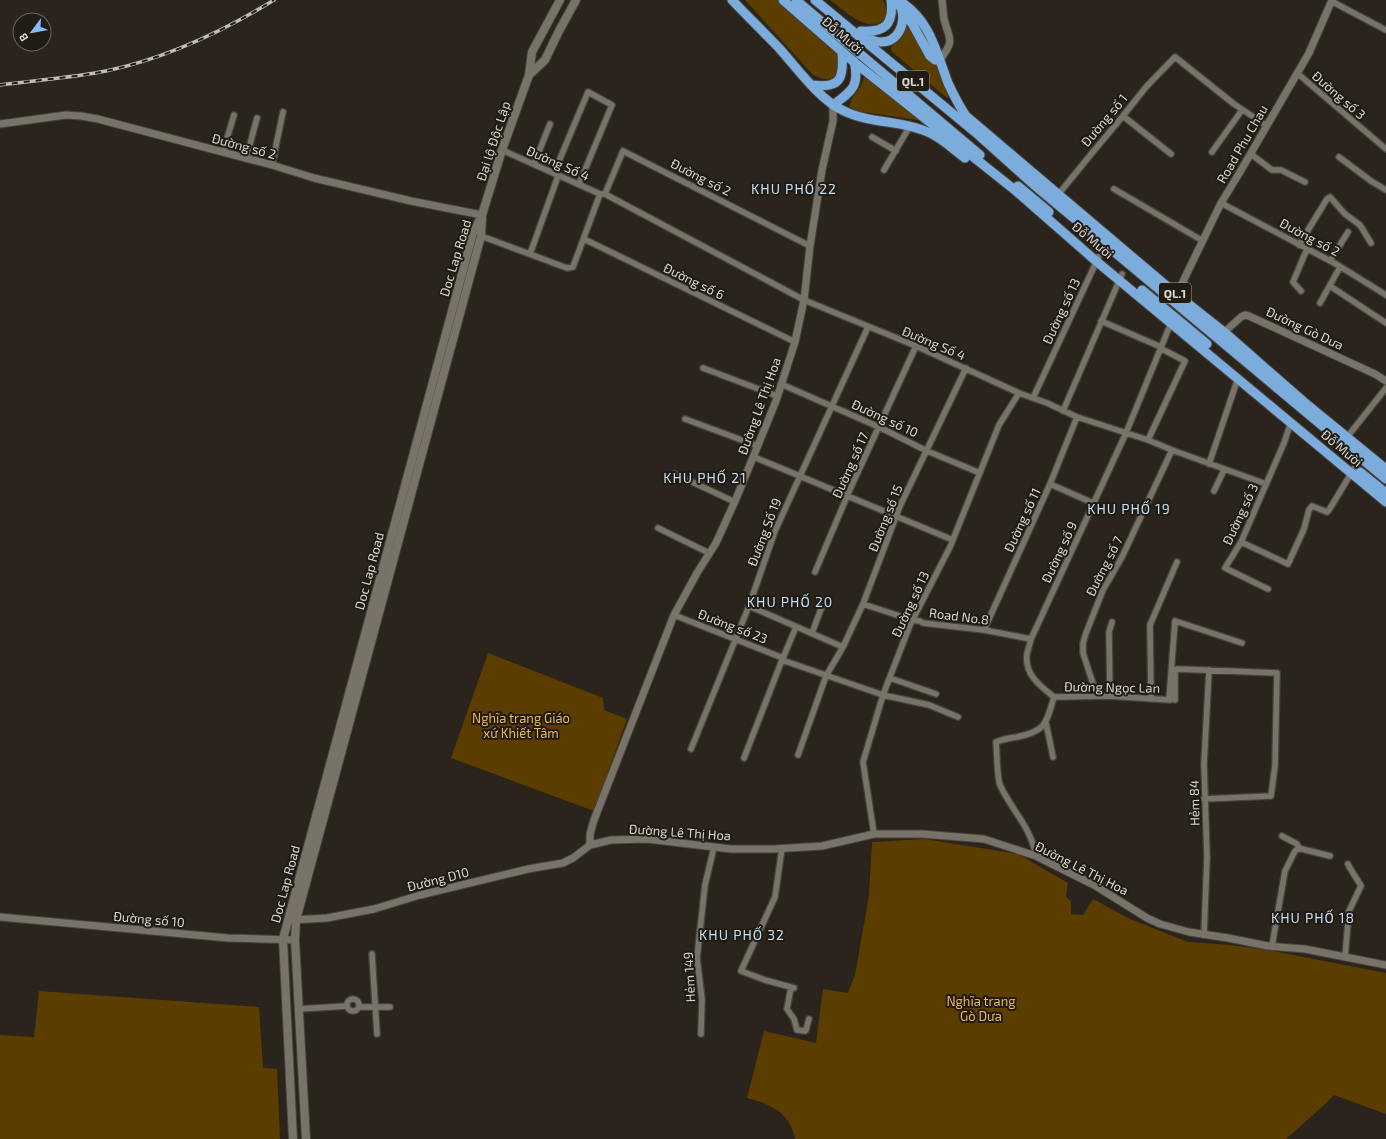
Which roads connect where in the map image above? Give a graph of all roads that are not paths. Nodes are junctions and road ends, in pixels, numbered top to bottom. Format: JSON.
{"nodes":[{"id":1,"x":560,"y":0,"type":"edge"},
{"id":2,"x":576,"y":0,"type":"edge"},
{"id":3,"x":732,"y":0,"type":"edge"},
{"id":4,"x":782,"y":0,"type":"edge"},
{"id":5,"x":796,"y":0,"type":"edge"},
{"id":6,"x":815,"y":0,"type":"edge"},
{"id":7,"x":824,"y":0,"type":"edge"},
{"id":8,"x":891,"y":0,"type":"edge"},
{"id":9,"x":895,"y":0,"type":"edge"},
{"id":10,"x":898,"y":0,"type":"edge"},
{"id":11,"x":942,"y":0,"type":"edge"},
{"id":12,"x":1332,"y":1,"type":"edge"},
{"id":13,"x":902,"y":9,"type":"junction"},
{"id":14,"x":1386,"y":30,"type":"edge"},
{"id":15,"x":857,"y":31,"type":"junction"},
{"id":16,"x":870,"y":39,"type":"junction"},
{"id":17,"x":851,"y":46,"type":"junction"},
{"id":18,"x":842,"y":52,"type":"junction"},
{"id":19,"x":940,"y":60,"type":"junction"},
{"id":20,"x":854,"y":62,"type":"junction"},
{"id":21,"x":1297,"y":73,"type":"junction"},
{"id":22,"x":529,"y":75,"type":"junction"},
{"id":23,"x":812,"y":85,"type":"junction"},
{"id":24,"x":833,"y":104,"type":"junction"},
{"id":25,"x":1242,"y":110,"type":"junction"},
{"id":26,"x":283,"y":112,"type":"dead end"},
{"id":27,"x":234,"y":115,"type":"dead end"},
{"id":28,"x":1123,"y":116,"type":"junction"},
{"id":29,"x":966,"y":117,"type":"junction"},
{"id":30,"x":258,"y":118,"type":"dead end"},
{"id":31,"x":0,"y":124,"type":"edge"},
{"id":32,"x":550,"y":124,"type":"dead end"},
{"id":33,"x":910,"y":126,"type":"junction"},
{"id":34,"x":1267,"y":126,"type":"junction"},
{"id":35,"x":975,"y":132,"type":"junction"},
{"id":36,"x":872,"y":137,"type":"dead end"},
{"id":37,"x":1386,"y":149,"type":"edge"},
{"id":38,"x":502,"y":150,"type":"junction"},
{"id":39,"x":896,"y":151,"type":"junction"},
{"id":40,"x":223,"y":152,"type":"junction"},
{"id":41,"x":1212,"y":152,"type":"dead end"},
{"id":42,"x":1171,"y":154,"type":"dead end"},
{"id":43,"x":1251,"y":154,"type":"junction"},
{"id":44,"x":1339,"y":157,"type":"dead end"},
{"id":45,"x":246,"y":158,"type":"junction"},
{"id":46,"x":534,"y":164,"type":"junction"},
{"id":47,"x":272,"y":165,"type":"junction"},
{"id":48,"x":884,"y":170,"type":"dead end"},
{"id":49,"x":557,"y":174,"type":"junction"},
{"id":50,"x":1305,"y":182,"type":"dead end"},
{"id":51,"x":579,"y":184,"type":"junction"},
{"id":52,"x":1114,"y":189,"type":"dead end"},
{"id":53,"x":1386,"y":190,"type":"edge"},
{"id":54,"x":1016,"y":191,"type":"junction"},
{"id":55,"x":602,"y":194,"type":"junction"},
{"id":56,"x":1029,"y":194,"type":"junction"},
{"id":57,"x":1056,"y":197,"type":"junction"},
{"id":58,"x":1221,"y":203,"type":"junction"},
{"id":59,"x":482,"y":215,"type":"junction"},
{"id":60,"x":1348,"y":232,"type":"dead end"},
{"id":61,"x":481,"y":236,"type":"junction"},
{"id":62,"x":584,"y":239,"type":"junction"},
{"id":63,"x":1203,"y":240,"type":"junction"},
{"id":64,"x":1371,"y":243,"type":"dead end"},
{"id":65,"x":1299,"y":245,"type":"junction"},
{"id":66,"x":810,"y":246,"type":"junction"},
{"id":67,"x":1307,"y":249,"type":"junction"},
{"id":68,"x":530,"y":254,"type":"junction"},
{"id":69,"x":1098,"y":258,"type":"junction"},
{"id":70,"x":1330,"y":261,"type":"junction"},
{"id":71,"x":1340,"y":267,"type":"junction"},
{"id":72,"x":1121,"y":277,"type":"junction"},
{"id":73,"x":1330,"y":286,"type":"junction"},
{"id":74,"x":1301,"y":291,"type":"dead end"},
{"id":75,"x":1386,"y":295,"type":"edge"},
{"id":76,"x":1175,"y":298,"type":"junction"},
{"id":77,"x":804,"y":300,"type":"junction"},
{"id":78,"x":1320,"y":303,"type":"dead end"},
{"id":79,"x":1101,"y":321,"type":"junction"},
{"id":80,"x":1171,"y":323,"type":"junction"},
{"id":81,"x":1386,"y":323,"type":"edge"},
{"id":82,"x":868,"y":327,"type":"junction"},
{"id":83,"x":1221,"y":335,"type":"junction"},
{"id":84,"x":795,"y":342,"type":"junction"},
{"id":85,"x":916,"y":346,"type":"junction"},
{"id":86,"x":1160,"y":347,"type":"junction"},
{"id":87,"x":703,"y":368,"type":"dead end"},
{"id":88,"x":966,"y":368,"type":"junction"},
{"id":89,"x":1238,"y":378,"type":"junction"},
{"id":90,"x":1386,"y":381,"type":"edge"},
{"id":91,"x":781,"y":384,"type":"junction"},
{"id":92,"x":1386,"y":388,"type":"edge"},
{"id":93,"x":1019,"y":393,"type":"junction"},
{"id":94,"x":777,"y":396,"type":"junction"},
{"id":95,"x":1032,"y":398,"type":"junction"},
{"id":96,"x":1294,"y":401,"type":"junction"},
{"id":97,"x":1304,"y":402,"type":"junction"},
{"id":98,"x":832,"y":406,"type":"junction"},
{"id":99,"x":1063,"y":411,"type":"junction"},
{"id":100,"x":1077,"y":417,"type":"junction"},
{"id":101,"x":685,"y":419,"type":"dead end"},
{"id":102,"x":1291,"y":422,"type":"junction"},
{"id":103,"x":879,"y":427,"type":"junction"},
{"id":104,"x":1126,"y":433,"type":"junction"},
{"id":105,"x":1348,"y":436,"type":"junction"},
{"id":106,"x":1148,"y":440,"type":"junction"},
{"id":107,"x":758,"y":446,"type":"junction"},
{"id":108,"x":1172,"y":450,"type":"junction"},
{"id":109,"x":927,"y":451,"type":"junction"},
{"id":110,"x":754,"y":457,"type":"junction"},
{"id":111,"x":1209,"y":464,"type":"junction"},
{"id":112,"x":1386,"y":469,"type":"edge"},
{"id":113,"x":1224,"y":470,"type":"junction"},
{"id":114,"x":1353,"y":470,"type":"junction"},
{"id":115,"x":980,"y":473,"type":"junction"},
{"id":116,"x":675,"y":474,"type":"dead end"},
{"id":117,"x":800,"y":476,"type":"junction"},
{"id":118,"x":1386,"y":479,"type":"edge"},
{"id":119,"x":1050,"y":484,"type":"junction"},
{"id":120,"x":1266,"y":484,"type":"junction"},
{"id":121,"x":1214,"y":492,"type":"dead end"},
{"id":122,"x":1386,"y":492,"type":"edge"},
{"id":123,"x":848,"y":496,"type":"junction"},
{"id":124,"x":735,"y":502,"type":"junction"},
{"id":125,"x":1386,"y":502,"type":"edge"},
{"id":126,"x":1093,"y":503,"type":"junction"},
{"id":127,"x":896,"y":516,"type":"junction"},
{"id":128,"x":658,"y":528,"type":"dead end"},
{"id":129,"x":954,"y":540,"type":"junction"},
{"id":130,"x":1241,"y":542,"type":"junction"},
{"id":131,"x":709,"y":553,"type":"junction"},
{"id":132,"x":1177,"y":562,"type":"dead end"},
{"id":133,"x":815,"y":572,"type":"dead end"},
{"id":134,"x":1268,"y":589,"type":"dead end"},
{"id":135,"x":824,"y":601,"type":"dead end"},
{"id":136,"x":863,"y":604,"type":"junction"},
{"id":137,"x":749,"y":606,"type":"junction"},
{"id":138,"x":674,"y":615,"type":"junction"},
{"id":139,"x":912,"y":620,"type":"junction"},
{"id":140,"x":1112,"y":622,"type":"dead end"},
{"id":141,"x":796,"y":627,"type":"junction"},
{"id":142,"x":984,"y":630,"type":"junction"},
{"id":143,"x":812,"y":634,"type":"junction"},
{"id":144,"x":1031,"y":639,"type":"junction"},
{"id":145,"x":736,"y":640,"type":"junction"},
{"id":146,"x":1242,"y":643,"type":"dead end"},
{"id":147,"x":842,"y":647,"type":"junction"},
{"id":148,"x":783,"y":659,"type":"junction"},
{"id":149,"x":1209,"y":670,"type":"junction"},
{"id":150,"x":826,"y":676,"type":"junction"},
{"id":151,"x":890,"y":678,"type":"junction"},
{"id":152,"x":936,"y":694,"type":"dead end"},
{"id":153,"x":883,"y":695,"type":"junction"},
{"id":154,"x":1097,"y":696,"type":"junction"},
{"id":155,"x":1110,"y":696,"type":"junction"},
{"id":156,"x":1054,"y":697,"type":"junction"},
{"id":157,"x":1151,"y":699,"type":"junction"},
{"id":158,"x":1171,"y":700,"type":"junction"},
{"id":159,"x":958,"y":717,"type":"dead end"},
{"id":160,"x":1046,"y":723,"type":"junction"},
{"id":161,"x":691,"y":750,"type":"dead end"},
{"id":162,"x":798,"y":755,"type":"dead end"},
{"id":163,"x":1053,"y":757,"type":"dead end"},
{"id":164,"x":744,"y":758,"type":"dead end"},
{"id":165,"x":1204,"y":799,"type":"junction"},
{"id":166,"x":874,"y":834,"type":"junction"},
{"id":167,"x":1282,"y":836,"type":"dead end"},
{"id":168,"x":590,"y":845,"type":"junction"},
{"id":169,"x":714,"y":847,"type":"junction"},
{"id":170,"x":782,"y":848,"type":"junction"},
{"id":171,"x":1299,"y":848,"type":"junction"},
{"id":172,"x":1036,"y":856,"type":"junction"},
{"id":173,"x":1330,"y":856,"type":"dead end"},
{"id":174,"x":1348,"y":864,"type":"dead end"},
{"id":175,"x":0,"y":917,"type":"edge"},
{"id":176,"x":292,"y":920,"type":"junction"},
{"id":177,"x":1204,"y":935,"type":"junction"},
{"id":178,"x":283,"y":939,"type":"junction"},
{"id":179,"x":295,"y":940,"type":"junction"},
{"id":180,"x":1272,"y":946,"type":"junction"},
{"id":181,"x":372,"y":954,"type":"dead end"},
{"id":182,"x":1345,"y":957,"type":"junction"},
{"id":183,"x":1386,"y":965,"type":"edge"},
{"id":184,"x":347,"y":1006,"type":"junction"},
{"id":185,"x":359,"y":1007,"type":"junction"},
{"id":186,"x":376,"y":1007,"type":"junction"},
{"id":187,"x":390,"y":1007,"type":"dead end"},
{"id":188,"x":299,"y":1009,"type":"junction"},
{"id":189,"x":809,"y":1019,"type":"dead end"},
{"id":190,"x":377,"y":1034,"type":"dead end"},
{"id":191,"x":701,"y":1034,"type":"dead end"},
{"id":192,"x":293,"y":1139,"type":"edge"},
{"id":193,"x":306,"y":1139,"type":"edge"}],
"edges":[{"from":1,"to":22,"type":"main road","name":"Đại lộ Độc Lập"},
{"from":2,"to":22,"type":"main road","name":"Đại lộ Độc Lập"},
{"from":3,"to":23,"type":"highway"},
{"from":4,"to":18,"type":"highway","name":"Đỗ Mười","number":"QL.1"},
{"from":5,"to":17,"type":"highway","name":"Đỗ Mười","number":"QL.1"},
{"from":6,"to":15,"type":"highway","name":"Đỗ Mười","number":"QL.1"},
{"from":7,"to":15,"type":"highway","name":"Đỗ Mười","number":"QL.1"},
{"from":8,"to":15,"type":"highway"},
{"from":9,"to":13,"type":"highway"},
{"from":10,"to":19,"type":"highway"},
{"from":11,"to":19,"type":"street"},
{"from":12,"to":14,"type":"street"},
{"from":12,"to":21,"type":"street","name":"Road Phu Chau"},
{"from":13,"to":16,"type":"highway"},
{"from":13,"to":19,"type":"highway"},
{"from":15,"to":16,"type":"highway","name":"Đỗ Mười","number":"QL.1"},
{"from":15,"to":35,"type":"highway","name":"Đỗ Mười","number":"QL.1"},
{"from":16,"to":29,"type":"highway","name":"Đỗ Mười","number":"QL.1"},
{"from":17,"to":20,"type":"highway"},
{"from":17,"to":56,"type":"highway","name":"Đỗ Mười","number":"QL.1"},
{"from":18,"to":20,"type":"highway","name":"Đỗ Mười","number":"QL.1"},
{"from":18,"to":23,"type":"highway"},
{"from":19,"to":29,"type":"highway"},
{"from":20,"to":24,"type":"highway"},
{"from":20,"to":54,"type":"highway","name":"Đỗ Mười","number":"QL.1"},
{"from":21,"to":34,"type":"street","name":"Road Phu Chau"},
{"from":21,"to":37,"type":"street","name":"Đường số 3"},
{"from":22,"to":38,"type":"main road","name":"Đại lộ Độc Lập"},
{"from":23,"to":24,"type":"highway"},
{"from":24,"to":33,"type":"highway"},
{"from":24,"to":66,"type":"street","name":"Đường Lê Thị Hoa"},
{"from":25,"to":28,"type":"street","name":"Đường số 1"},
{"from":25,"to":34,"type":"street"},
{"from":25,"to":41,"type":"street"},
{"from":26,"to":47,"type":"street"},
{"from":27,"to":40,"type":"street"},
{"from":28,"to":42,"type":"street"},
{"from":28,"to":57,"type":"street","name":"Đường số 1"},
{"from":29,"to":35,"type":"highway"},
{"from":29,"to":57,"type":"highway","name":"Đỗ Mười","number":"QL.1"},
{"from":30,"to":45,"type":"street"},
{"from":31,"to":40,"type":"street","name":"Đường số 2"},
{"from":32,"to":46,"type":"street"},
{"from":33,"to":39,"type":"street"},
{"from":33,"to":54,"type":"highway"},
{"from":34,"to":43,"type":"street","name":"Road Phu Chau"},
{"from":35,"to":57,"type":"highway","name":"Đỗ Mười","number":"QL.1"},
{"from":36,"to":39,"type":"street"},
{"from":38,"to":46,"type":"street","name":"Đường Số 4"},
{"from":38,"to":59,"type":"main road","name":"Đại lộ Độc Lập"},
{"from":39,"to":48,"type":"street"},
{"from":40,"to":45,"type":"street","name":"Đường số 2"},
{"from":43,"to":50,"type":"street"},
{"from":43,"to":58,"type":"street","name":"Road Phu Chau"},
{"from":44,"to":53,"type":"street"},
{"from":45,"to":47,"type":"street","name":"Đường số 2"},
{"from":46,"to":49,"type":"street","name":"Đường Số 4"},
{"from":47,"to":59,"type":"street","name":"Đường số 2"},
{"from":49,"to":51,"type":"street","name":"Đường Số 4"},
{"from":49,"to":51,"type":"street"},
{"from":49,"to":68,"type":"street"},
{"from":51,"to":55,"type":"street","name":"Đường Số 4"},
{"from":52,"to":63,"type":"street"},
{"from":54,"to":56,"type":"highway"},
{"from":54,"to":69,"type":"highway","name":"Đỗ Mười","number":"QL.1"},
{"from":55,"to":62,"type":"street"},
{"from":55,"to":66,"type":"street","name":"Đường số 2"},
{"from":55,"to":77,"type":"street","name":"Đường Số 4"},
{"from":56,"to":69,"type":"highway","name":"Đỗ Mười","number":"QL.1"},
{"from":57,"to":76,"type":"highway","name":"Đỗ Mười","number":"QL.1"},
{"from":58,"to":63,"type":"street","name":"Road Phu Chau"},
{"from":58,"to":65,"type":"street","name":"Đường số 2"},
{"from":59,"to":61,"type":"main road","name":"Doc Lap Road"},
{"from":59,"to":176,"type":"main road","name":"Doc Lap Road"},
{"from":60,"to":70,"type":"street"},
{"from":61,"to":68,"type":"street"},
{"from":61,"to":176,"type":"main road","name":"Doc Lap Road"},
{"from":62,"to":68,"type":"street"},
{"from":62,"to":84,"type":"street","name":"Đường số 6"},
{"from":63,"to":76,"type":"street","name":"Road Phu Chau"},
{"from":64,"to":65,"type":"street"},
{"from":65,"to":67,"type":"street","name":"Đường số 2"},
{"from":66,"to":77,"type":"street","name":"Đường Lê Thị Hoa"},
{"from":67,"to":70,"type":"street","name":"Đường số 2"},
{"from":67,"to":74,"type":"street"},
{"from":69,"to":72,"type":"highway","name":"Đỗ Mười","number":"QL.1"},
{"from":69,"to":95,"type":"street","name":"Đường số 13"},
{"from":70,"to":71,"type":"street","name":"Đường số 2"},
{"from":71,"to":73,"type":"street"},
{"from":71,"to":75,"type":"street","name":"Đường số 2"},
{"from":72,"to":79,"type":"street"},
{"from":72,"to":80,"type":"highway","name":"Đỗ Mười","number":"QL.1"},
{"from":72,"to":114,"type":"highway","name":"Đỗ Mười","number":"QL.1"},
{"from":73,"to":78,"type":"street"},
{"from":73,"to":81,"type":"street"},
{"from":76,"to":83,"type":"highway","name":"Đỗ Mười","number":"QL.1"},
{"from":77,"to":82,"type":"street","name":"Đường Số 4"},
{"from":77,"to":84,"type":"street","name":"Đường Lê Thị Hoa"},
{"from":79,"to":86,"type":"street"},
{"from":79,"to":99,"type":"street"},
{"from":80,"to":86,"type":"street","name":"Đường số 9"},
{"from":80,"to":89,"type":"highway","name":"Đỗ Mười","number":"QL.1"},
{"from":82,"to":85,"type":"street","name":"Đường Số 4"},
{"from":82,"to":98,"type":"street","name":"Đường Số 19"},
{"from":83,"to":90,"type":"street","name":"Đường Gò Dưa"},
{"from":83,"to":96,"type":"highway","name":"Đỗ Mười","number":"QL.1"},
{"from":83,"to":97,"type":"highway","name":"Đỗ Mười","number":"QL.1"},
{"from":84,"to":91,"type":"street","name":"Đường Lê Thị Hoa"},
{"from":85,"to":88,"type":"street","name":"Đường Số 4"},
{"from":85,"to":103,"type":"street","name":"Đường số 17"},
{"from":86,"to":104,"type":"street","name":"Đường số 9"},
{"from":86,"to":106,"type":"street"},
{"from":87,"to":94,"type":"street"},
{"from":88,"to":93,"type":"street","name":"Đường Số 4"},
{"from":88,"to":109,"type":"street","name":"Đường số 15"},
{"from":89,"to":102,"type":"highway","name":"Đỗ Mười","number":"QL.1"},
{"from":89,"to":111,"type":"street"},
{"from":91,"to":94,"type":"street","name":"Đường Lê Thị Hoa"},
{"from":91,"to":98,"type":"street","name":"Đường số 10"},
{"from":92,"to":105,"type":"street"},
{"from":93,"to":95,"type":"street","name":"Đường Số 4"},
{"from":93,"to":115,"type":"street","name":"Đường số 13"},
{"from":94,"to":107,"type":"street","name":"Đường Lê Thị Hoa"},
{"from":95,"to":99,"type":"street","name":"Đường Số 4"},
{"from":96,"to":97,"type":"highway"},
{"from":96,"to":118,"type":"highway","name":"Đỗ Mười","number":"QL.1"},
{"from":97,"to":105,"type":"highway","name":"Đỗ Mười","number":"QL.1"},
{"from":98,"to":103,"type":"street","name":"Đường số 10"},
{"from":98,"to":117,"type":"street","name":"Đường Số 19"},
{"from":99,"to":100,"type":"street","name":"Đường Số 4"},
{"from":100,"to":104,"type":"street","name":"Đường Số 4"},
{"from":100,"to":119,"type":"street","name":"Đường số 11"},
{"from":101,"to":107,"type":"street"},
{"from":102,"to":114,"type":"highway","name":"Đỗ Mười","number":"QL.1"},
{"from":102,"to":120,"type":"street","name":"Đường số 3"},
{"from":103,"to":109,"type":"street","name":"Đường số 10"},
{"from":103,"to":123,"type":"street","name":"Đường số 17"},
{"from":104,"to":106,"type":"street","name":"Đường Số 4"},
{"from":104,"to":126,"type":"street","name":"Đường số 9"},
{"from":105,"to":112,"type":"highway","name":"Đỗ Mười","number":"QL.1"},
{"from":106,"to":108,"type":"street","name":"Đường Số 4"},
{"from":107,"to":110,"type":"street","name":"Đường Lê Thị Hoa"},
{"from":108,"to":111,"type":"street","name":"Đường Số 4"},
{"from":108,"to":154,"type":"street","name":"Đường số 7"},
{"from":109,"to":115,"type":"street","name":"Đường số 10"},
{"from":109,"to":127,"type":"street","name":"Đường số 15"},
{"from":110,"to":117,"type":"street"},
{"from":110,"to":124,"type":"street","name":"Đường Lê Thị Hoa"},
{"from":111,"to":113,"type":"street","name":"Đường Số 4"},
{"from":113,"to":120,"type":"street","name":"Đường Số 4"},
{"from":113,"to":121,"type":"street"},
{"from":114,"to":122,"type":"highway","name":"Đỗ Mười","number":"QL.1"},
{"from":114,"to":125,"type":"highway","name":"Đỗ Mười","number":"QL.1"},
{"from":114,"to":130,"type":"street"},
{"from":115,"to":129,"type":"street","name":"Đường số 13"},
{"from":116,"to":124,"type":"street"},
{"from":117,"to":123,"type":"street"},
{"from":117,"to":137,"type":"street","name":"Đường Số 19"},
{"from":119,"to":126,"type":"street"},
{"from":119,"to":142,"type":"street","name":"Đường số 11"},
{"from":120,"to":130,"type":"street","name":"Đường số 3"},
{"from":123,"to":127,"type":"street"},
{"from":123,"to":133,"type":"street","name":"Đường số 17"},
{"from":124,"to":131,"type":"street","name":"Đường Lê Thị Hoa"},
{"from":126,"to":144,"type":"street","name":"Đường số 9"},
{"from":127,"to":129,"type":"street"},
{"from":127,"to":136,"type":"street","name":"Đường số 15"},
{"from":128,"to":131,"type":"street"},
{"from":129,"to":139,"type":"street","name":"Đường số 13"},
{"from":130,"to":134,"type":"street","name":"Đường số 3"},
{"from":131,"to":138,"type":"street","name":"Đường Lê Thị Hoa"},
{"from":132,"to":157,"type":"street"},
{"from":135,"to":143,"type":"street"},
{"from":136,"to":139,"type":"street","name":"Road No.8"},
{"from":136,"to":147,"type":"street","name":"Đường số 15"},
{"from":137,"to":141,"type":"street"},
{"from":137,"to":145,"type":"street","name":"Đường Số 19"},
{"from":138,"to":145,"type":"street","name":"Đường số 23"},
{"from":138,"to":168,"type":"street","name":"Đường Lê Thị Hoa"},
{"from":139,"to":142,"type":"street","name":"Road No.8"},
{"from":139,"to":151,"type":"street","name":"Đường số 13"},
{"from":140,"to":155,"type":"street"},
{"from":141,"to":143,"type":"street"},
{"from":141,"to":148,"type":"street"},
{"from":142,"to":144,"type":"street","name":"Road No.8"},
{"from":143,"to":147,"type":"street"},
{"from":144,"to":156,"type":"street","name":"Đường số 9"},
{"from":145,"to":148,"type":"street","name":"Đường số 23"},
{"from":145,"to":161,"type":"street","name":"Đường Số 19"},
{"from":146,"to":158,"type":"street"},
{"from":147,"to":150,"type":"street","name":"Đường số 15"},
{"from":148,"to":150,"type":"street","name":"Đường số 23"},
{"from":148,"to":164,"type":"street"},
{"from":149,"to":158,"type":"street"},
{"from":149,"to":165,"type":"street","name":"Hẻm 84"},
{"from":149,"to":165,"type":"street"},
{"from":150,"to":153,"type":"street","name":"Đường số 23"},
{"from":150,"to":162,"type":"street"},
{"from":151,"to":152,"type":"street"},
{"from":151,"to":153,"type":"street","name":"Đường số 13"},
{"from":153,"to":159,"type":"street","name":"Đường số 23"},
{"from":153,"to":166,"type":"street","name":"Đường số 13"},
{"from":154,"to":155,"type":"street","name":"Đường Ngọc Lan"},
{"from":154,"to":156,"type":"street","name":"Đường Ngọc Lan"},
{"from":155,"to":157,"type":"street","name":"Đường Ngọc Lan"},
{"from":156,"to":160,"type":"street"},
{"from":157,"to":158,"type":"street","name":"Đường Ngọc Lan"},
{"from":160,"to":163,"type":"street"},
{"from":160,"to":172,"type":"street"},
{"from":165,"to":177,"type":"street","name":"Hẻm 84"},
{"from":166,"to":170,"type":"street","name":"Đường Lê Thị Hoa"},
{"from":166,"to":172,"type":"street","name":"Đường Lê Thị Hoa"},
{"from":167,"to":171,"type":"street"},
{"from":168,"to":169,"type":"street","name":"Đường Lê Thị Hoa"},
{"from":168,"to":176,"type":"street","name":"Đường D10"},
{"from":169,"to":170,"type":"street","name":"Đường Lê Thị Hoa"},
{"from":169,"to":191,"type":"street","name":"Hẻm 149"},
{"from":170,"to":189,"type":"street"},
{"from":171,"to":173,"type":"street"},
{"from":171,"to":180,"type":"street"},
{"from":172,"to":177,"type":"street","name":"Đường Lê Thị Hoa"},
{"from":174,"to":182,"type":"street"},
{"from":175,"to":178,"type":"street","name":"Đường số 10"},
{"from":176,"to":178,"type":"main road","name":"Doc Lap Road"},
{"from":176,"to":179,"type":"main road","name":"Doc Lap Road"},
{"from":177,"to":180,"type":"street","name":"Đường Lê Thị Hoa"},
{"from":178,"to":179,"type":"street","name":"Đường số 10"},
{"from":178,"to":192,"type":"main road","name":"Doc Lap Road"},
{"from":179,"to":188,"type":"main road","name":"Doc Lap Road"},
{"from":180,"to":182,"type":"street","name":"Đường Lê Thị Hoa"},
{"from":181,"to":186,"type":"street"},
{"from":182,"to":183,"type":"street","name":"Đường Lê Thị Hoa"},
{"from":184,"to":185,"type":"street"},
{"from":184,"to":185,"type":"street"},
{"from":184,"to":188,"type":"street"},
{"from":185,"to":186,"type":"street"},
{"from":186,"to":187,"type":"street"},
{"from":186,"to":190,"type":"street"},
{"from":188,"to":193,"type":"main road","name":"Doc Lap Road"}]}
